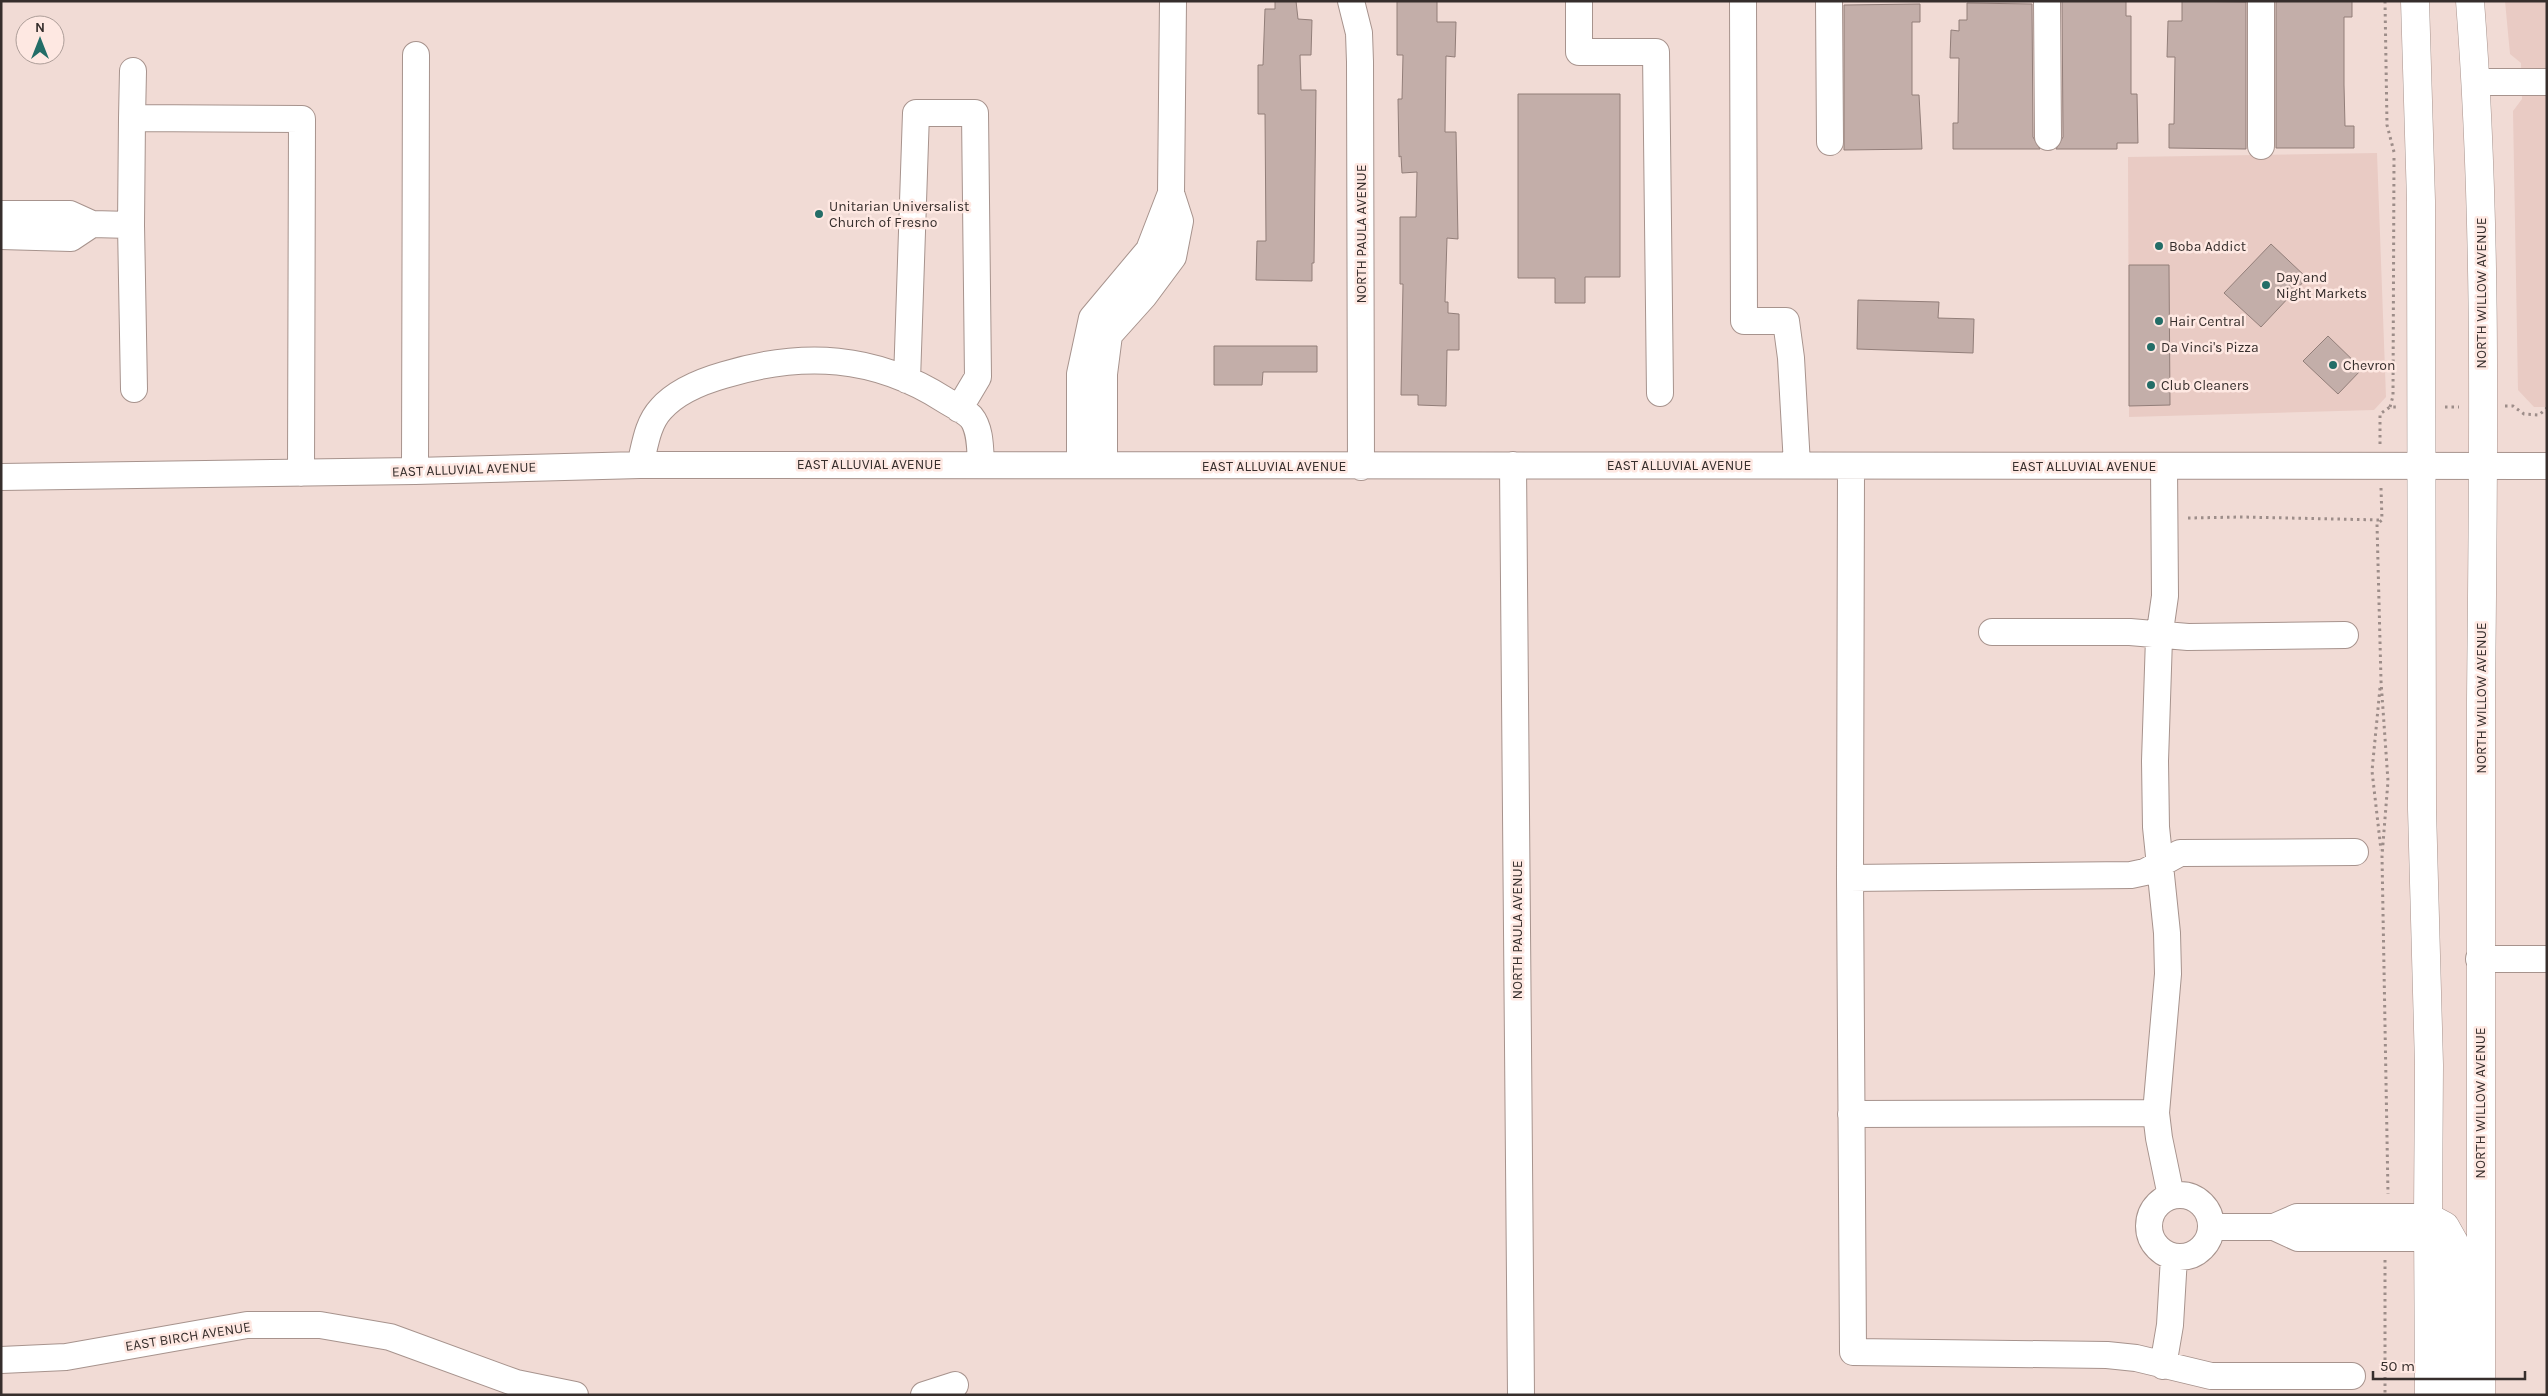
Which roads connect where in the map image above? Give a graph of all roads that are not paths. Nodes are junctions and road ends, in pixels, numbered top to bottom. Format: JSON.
{"nodes":[{"id":1,"x":1172,"y":1,"type":"edge"},
{"id":2,"x":1351,"y":1,"type":"edge"},
{"id":3,"x":1579,"y":1,"type":"edge"},
{"id":4,"x":1743,"y":1,"type":"edge"},
{"id":5,"x":1829,"y":1,"type":"edge"},
{"id":6,"x":2047,"y":1,"type":"edge"},
{"id":7,"x":2261,"y":1,"type":"edge"},
{"id":8,"x":2415,"y":1,"type":"edge"},
{"id":9,"x":2470,"y":1,"type":"edge"},
{"id":10,"x":416,"y":56,"type":"dead end"},
{"id":11,"x":133,"y":71,"type":"dead end"},
{"id":12,"x":2476,"y":82,"type":"junction"},
{"id":13,"x":2547,"y":82,"type":"edge"},
{"id":14,"x":132,"y":118,"type":"junction"},
{"id":15,"x":2048,"y":137,"type":"dead end"},
{"id":16,"x":1830,"y":142,"type":"dead end"},
{"id":17,"x":2260,"y":146,"type":"dead end"},
{"id":18,"x":1,"y":214,"type":"edge"},
{"id":19,"x":92,"y":224,"type":"junction"},
{"id":20,"x":131,"y":225,"type":"junction"},
{"id":21,"x":1,"y":236,"type":"edge"},
{"id":22,"x":907,"y":380,"type":"junction"},
{"id":23,"x":134,"y":389,"type":"dead end"},
{"id":24,"x":1660,"y":393,"type":"dead end"},
{"id":25,"x":959,"y":409,"type":"junction"},
{"id":26,"x":981,"y":464,"type":"junction"},
{"id":27,"x":640,"y":465,"type":"junction"},
{"id":28,"x":1092,"y":465,"type":"junction"},
{"id":29,"x":1513,"y":465,"type":"junction"},
{"id":30,"x":1797,"y":465,"type":"junction"},
{"id":31,"x":2422,"y":465,"type":"junction"},
{"id":32,"x":2482,"y":465,"type":"junction"},
{"id":33,"x":1852,"y":466,"type":"junction"},
{"id":34,"x":2164,"y":466,"type":"junction"},
{"id":35,"x":2547,"y":466,"type":"edge"},
{"id":36,"x":1361,"y":467,"type":"junction"},
{"id":37,"x":415,"y":471,"type":"junction"},
{"id":38,"x":301,"y":473,"type":"junction"},
{"id":39,"x":1,"y":477,"type":"edge"},
{"id":40,"x":1992,"y":632,"type":"dead end"},
{"id":41,"x":2159,"y":634,"type":"junction"},
{"id":42,"x":2345,"y":635,"type":"dead end"},
{"id":43,"x":2355,"y":852,"type":"dead end"},
{"id":44,"x":2160,"y":863,"type":"junction"},
{"id":45,"x":1850,"y":878,"type":"junction"},
{"id":46,"x":2479,"y":959,"type":"junction"},
{"id":47,"x":2543,"y":959,"type":"edge"},
{"id":48,"x":2156,"y":1113,"type":"junction"},
{"id":49,"x":1852,"y":1114,"type":"junction"},
{"id":50,"x":2171,"y":1196,"type":"junction"},
{"id":51,"x":2211,"y":1227,"type":"junction"},
{"id":52,"x":2428,"y":1227,"type":"junction"},
{"id":53,"x":2174,"y":1257,"type":"junction"},
{"id":54,"x":1,"y":1360,"type":"edge"},
{"id":55,"x":2163,"y":1366,"type":"junction"},
{"id":56,"x":2352,"y":1376,"type":"dead end"},
{"id":57,"x":955,"y":1386,"type":"dead end"},
{"id":58,"x":575,"y":1395,"type":"edge"},
{"id":59,"x":924,"y":1395,"type":"edge"},
{"id":60,"x":1521,"y":1395,"type":"edge"},
{"id":61,"x":2429,"y":1395,"type":"edge"},
{"id":62,"x":2457,"y":1395,"type":"edge"},
{"id":63,"x":2482,"y":1395,"type":"edge"}],
"edges":[{"from":1,"to":28,"type":"street"},
{"from":2,"to":36,"type":"street","name":"NORTH PAULA AVENUE"},
{"from":3,"to":24,"type":"street"},
{"from":4,"to":30,"type":"street"},
{"from":5,"to":16,"type":"street"},
{"from":6,"to":15,"type":"street"},
{"from":7,"to":17,"type":"street"},
{"from":8,"to":31,"type":"main road"},
{"from":9,"to":12,"type":"main road","name":"NORTH WILLOW AVENUE"},
{"from":10,"to":37,"type":"street"},
{"from":11,"to":14,"type":"street"},
{"from":12,"to":13,"type":"street"},
{"from":12,"to":32,"type":"main road","name":"NORTH WILLOW AVENUE"},
{"from":14,"to":20,"type":"street"},
{"from":14,"to":38,"type":"street"},
{"from":18,"to":19,"type":"street"},
{"from":19,"to":20,"type":"street"},
{"from":19,"to":21,"type":"street"},
{"from":20,"to":23,"type":"street"},
{"from":22,"to":25,"type":"street"},
{"from":22,"to":25,"type":"street"},
{"from":22,"to":27,"type":"street"},
{"from":25,"to":26,"type":"street"},
{"from":26,"to":27,"type":"street","name":"EAST ALLUVIAL AVENUE"},
{"from":26,"to":28,"type":"street","name":"EAST ALLUVIAL AVENUE"},
{"from":27,"to":37,"type":"street","name":"EAST ALLUVIAL AVENUE"},
{"from":28,"to":36,"type":"street","name":"EAST ALLUVIAL AVENUE"},
{"from":29,"to":30,"type":"street","name":"EAST ALLUVIAL AVENUE"},
{"from":29,"to":36,"type":"street","name":"EAST ALLUVIAL AVENUE"},
{"from":29,"to":60,"type":"street","name":"NORTH PAULA AVENUE"},
{"from":30,"to":33,"type":"street","name":"EAST ALLUVIAL AVENUE"},
{"from":31,"to":32,"type":"street","name":"EAST ALLUVIAL AVENUE"},
{"from":31,"to":34,"type":"street","name":"EAST ALLUVIAL AVENUE"},
{"from":31,"to":52,"type":"main road"},
{"from":32,"to":35,"type":"street","name":"EAST ALLUVIAL AVENUE"},
{"from":32,"to":46,"type":"main road","name":"NORTH WILLOW AVENUE"},
{"from":33,"to":34,"type":"street","name":"EAST ALLUVIAL AVENUE"},
{"from":33,"to":45,"type":"street"},
{"from":34,"to":41,"type":"street"},
{"from":37,"to":38,"type":"street","name":"EAST ALLUVIAL AVENUE"},
{"from":38,"to":39,"type":"street","name":"EAST ALLUVIAL AVENUE"},
{"from":40,"to":41,"type":"street"},
{"from":41,"to":42,"type":"street"},
{"from":41,"to":44,"type":"street"},
{"from":43,"to":44,"type":"street"},
{"from":44,"to":45,"type":"street"},
{"from":44,"to":48,"type":"street"},
{"from":45,"to":49,"type":"street"},
{"from":46,"to":47,"type":"street"},
{"from":46,"to":63,"type":"main road","name":"NORTH WILLOW AVENUE"},
{"from":48,"to":49,"type":"street"},
{"from":48,"to":50,"type":"street"},
{"from":49,"to":55,"type":"street"},
{"from":50,"to":51,"type":"street"},
{"from":50,"to":53,"type":"street"},
{"from":51,"to":52,"type":"street"},
{"from":51,"to":53,"type":"street"},
{"from":52,"to":61,"type":"main road"},
{"from":52,"to":62,"type":"main road"},
{"from":53,"to":55,"type":"street"},
{"from":54,"to":58,"type":"street","name":"EAST BIRCH AVENUE"},
{"from":55,"to":56,"type":"street"},
{"from":57,"to":59,"type":"street"}]}
